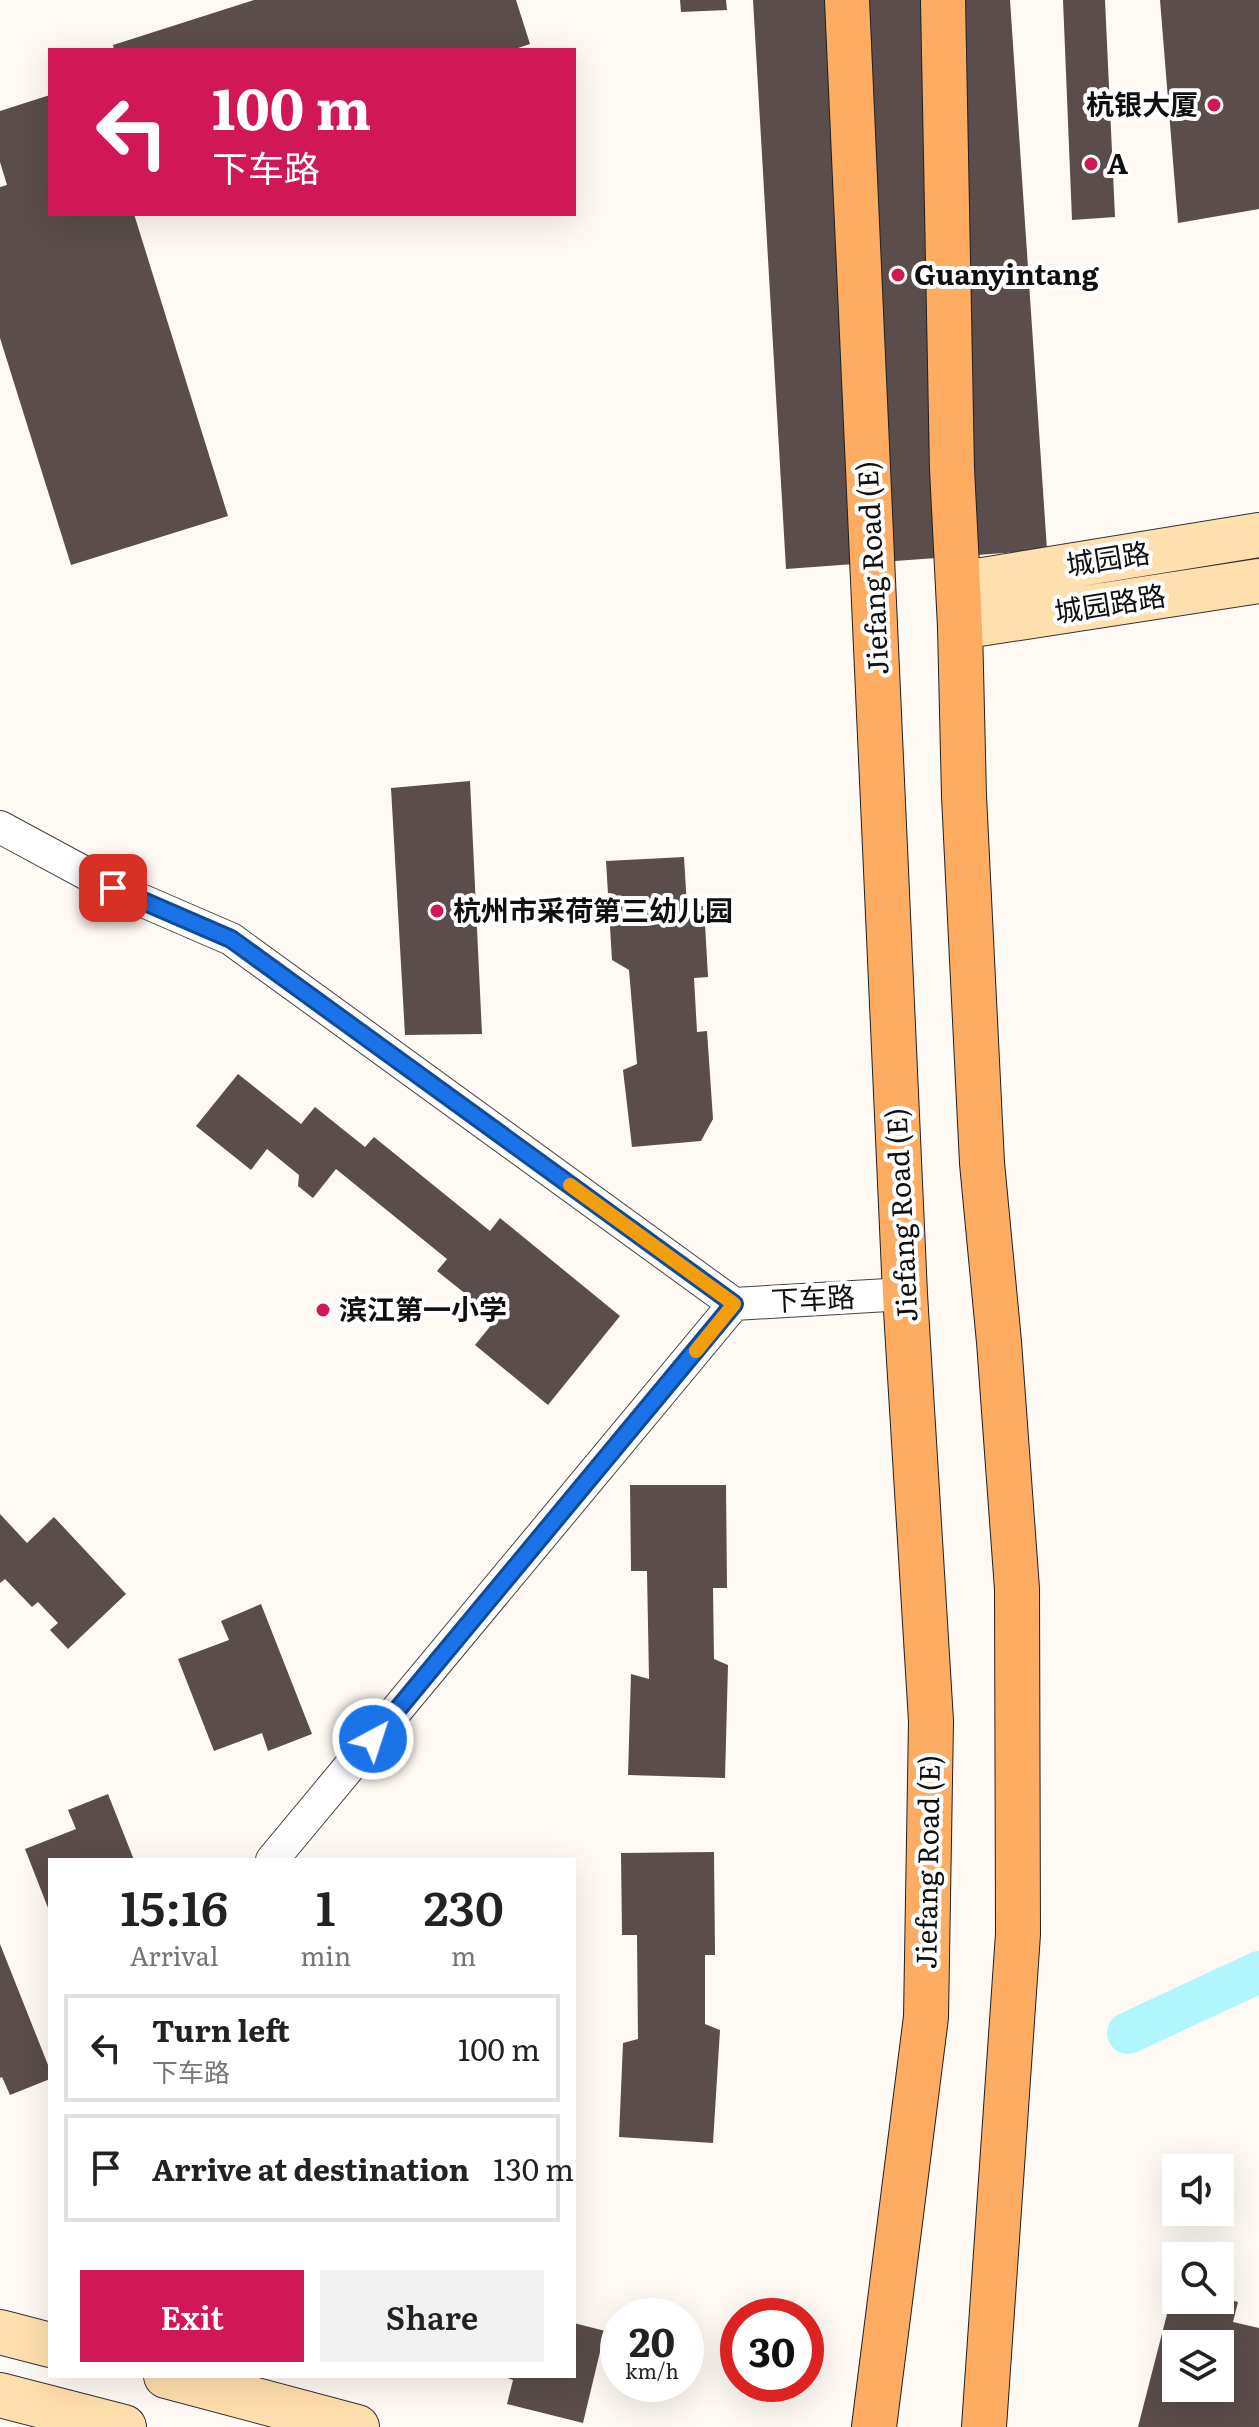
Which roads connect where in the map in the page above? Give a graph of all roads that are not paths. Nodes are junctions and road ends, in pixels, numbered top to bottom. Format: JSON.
{"nodes":[{"id":1,"x":847,"y":0,"type":"edge"},
{"id":2,"x":943,"y":0,"type":"edge"},
{"id":3,"x":1259,"y":535,"type":"edge"},
{"id":4,"x":1259,"y":581,"type":"edge"},
{"id":5,"x":958,"y":584,"type":"junction"},
{"id":6,"x":960,"y":627,"type":"junction"},
{"id":7,"x":0,"y":827,"type":"edge"},
{"id":8,"x":905,"y":1294,"type":"junction"},
{"id":9,"x":734,"y":1304,"type":"junction"},
{"id":10,"x":274,"y":1858,"type":"edge"},
{"id":11,"x":0,"y":2332,"type":"edge"},
{"id":12,"x":48,"y":2344,"type":"edge"},
{"id":13,"x":173,"y":2378,"type":"edge"},
{"id":14,"x":0,"y":2395,"type":"edge"},
{"id":15,"x":124,"y":2427,"type":"edge"},
{"id":16,"x":357,"y":2427,"type":"edge"},
{"id":17,"x":874,"y":2427,"type":"edge"},
{"id":18,"x":984,"y":2427,"type":"edge"}],
"edges":[{"from":1,"to":8,"type":"main road","name":"Jiefang Road (E)"},
{"from":2,"to":5,"type":"main road"},
{"from":3,"to":5,"type":"street","name":"城园路"},
{"from":4,"to":6,"type":"street","name":"城园路路"},
{"from":5,"to":6,"type":"main road"},
{"from":6,"to":18,"type":"main road"},
{"from":7,"to":9,"type":"street","name":"下车路"},
{"from":8,"to":9,"type":"street","name":"下车路"},
{"from":8,"to":17,"type":"main road","name":"Jiefang Road (E)"},
{"from":9,"to":10,"type":"street"},
{"from":11,"to":12,"type":"street"},
{"from":13,"to":16,"type":"street"},
{"from":14,"to":15,"type":"street"}]}
